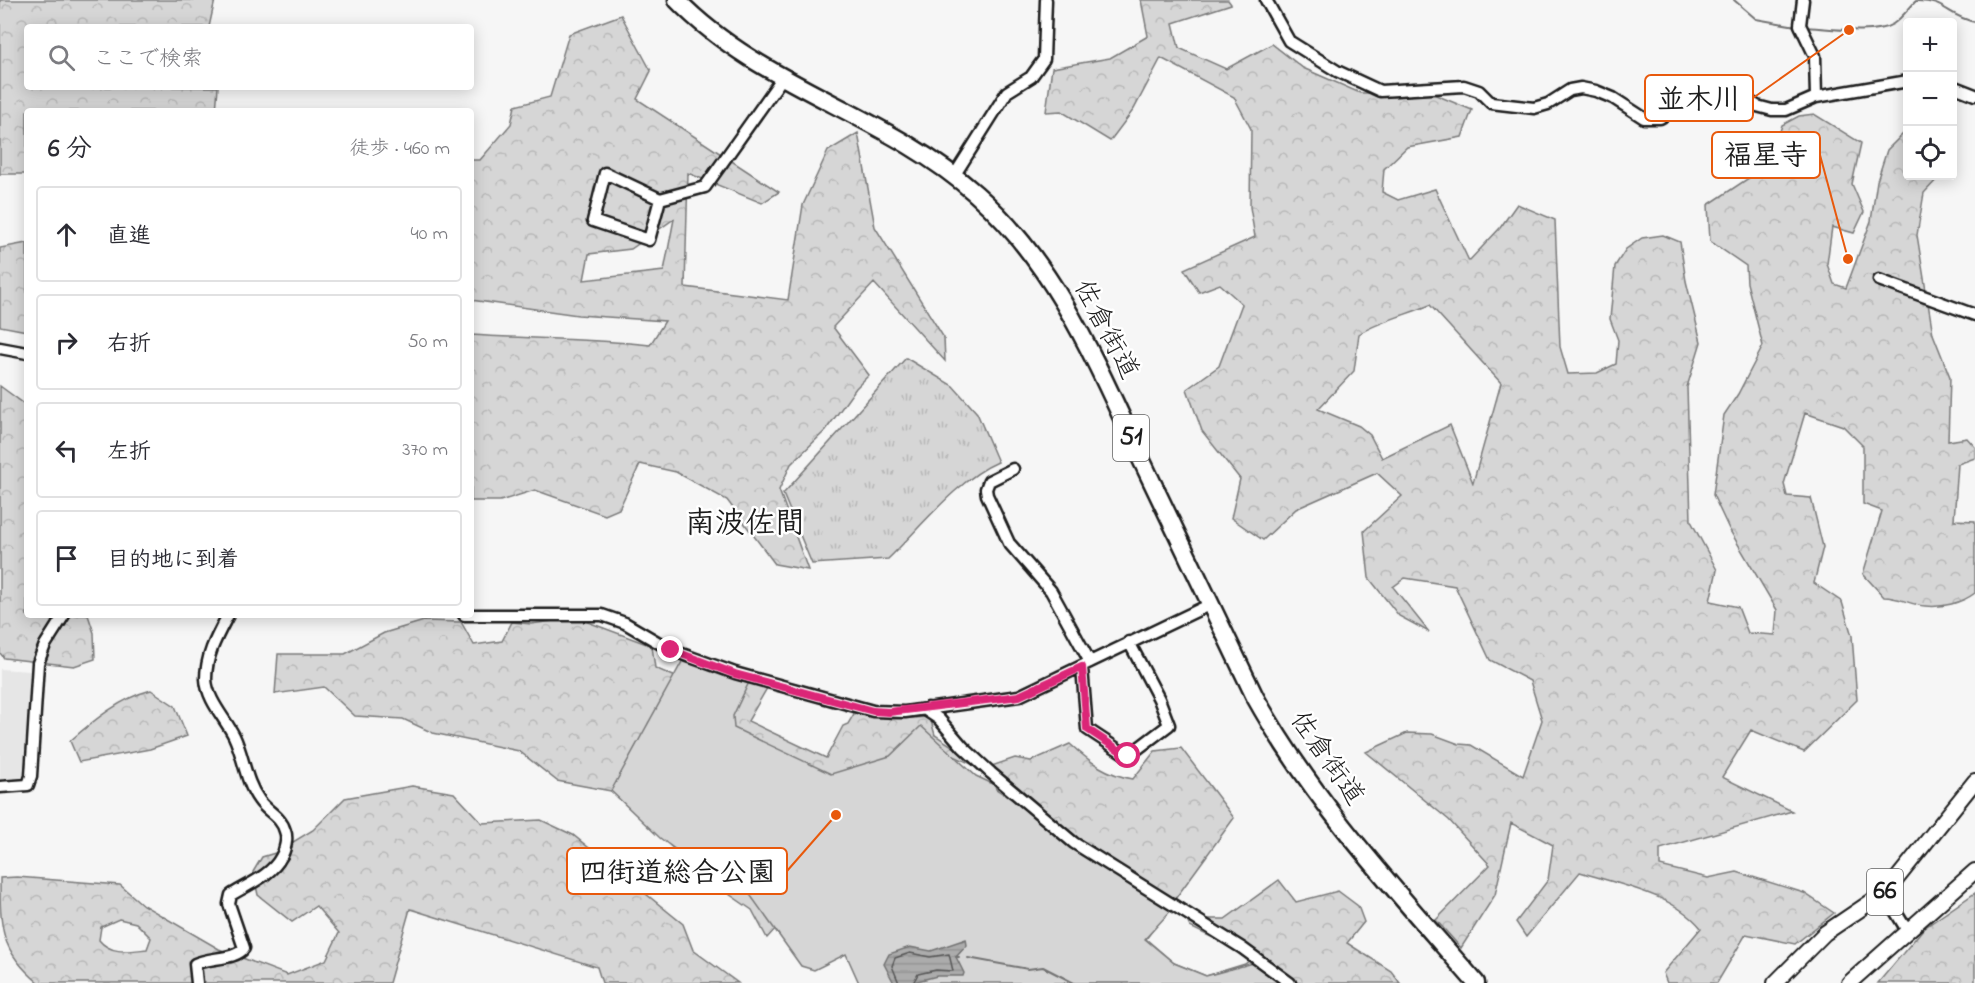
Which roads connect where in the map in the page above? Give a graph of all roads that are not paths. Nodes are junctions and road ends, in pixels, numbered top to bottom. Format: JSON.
{"nodes":[{"id":1,"x":677,"y":0,"type":"edge"},
{"id":2,"x":1046,"y":0,"type":"edge"},
{"id":3,"x":1266,"y":0,"type":"edge"},
{"id":4,"x":1803,"y":0,"type":"edge"},
{"id":5,"x":783,"y":77,"type":"junction"},
{"id":6,"x":1903,"y":82,"type":"edge"},
{"id":7,"x":1957,"y":88,"type":"edge"},
{"id":8,"x":1975,"y":95,"type":"edge"},
{"id":9,"x":1815,"y":97,"type":"junction"},
{"id":10,"x":954,"y":176,"type":"junction"},
{"id":11,"x":660,"y":199,"type":"junction"},
{"id":12,"x":1879,"y":280,"type":"dead end"},
{"id":13,"x":1975,"y":315,"type":"edge"},
{"id":14,"x":0,"y":348,"type":"edge"},
{"id":15,"x":24,"y":352,"type":"edge"},
{"id":16,"x":1013,"y":470,"type":"dead end"},
{"id":17,"x":1211,"y":604,"type":"junction"},
{"id":18,"x":474,"y":615,"type":"edge"},
{"id":19,"x":62,"y":618,"type":"edge"},
{"id":20,"x":226,"y":618,"type":"edge"},
{"id":21,"x":1129,"y":642,"type":"junction"},
{"id":22,"x":1086,"y":665,"type":"junction"},
{"id":23,"x":927,"y":708,"type":"junction"},
{"id":24,"x":1975,"y":781,"type":"edge"},
{"id":25,"x":0,"y":788,"type":"edge"},
{"id":26,"x":1975,"y":871,"type":"edge"},
{"id":27,"x":1884,"y":893,"type":"junction"},
{"id":28,"x":1908,"y":932,"type":"junction"},
{"id":29,"x":197,"y":983,"type":"edge"},
{"id":30,"x":1290,"y":983,"type":"edge"},
{"id":31,"x":1476,"y":983,"type":"edge"},
{"id":32,"x":1775,"y":983,"type":"edge"},
{"id":33,"x":1850,"y":983,"type":"edge"}],
"edges":[{"from":1,"to":5,"type":"highway","name":"佐倉街道","number":"51"},
{"from":2,"to":10,"type":"street"},
{"from":3,"to":9,"type":"street"},
{"from":4,"to":9,"type":"street"},
{"from":5,"to":10,"type":"highway","name":"佐倉街道","number":"51"},
{"from":5,"to":11,"type":"street"},
{"from":6,"to":9,"type":"street"},
{"from":7,"to":8,"type":"street"},
{"from":10,"to":17,"type":"highway","name":"佐倉街道","number":"51"},
{"from":11,"to":11,"type":"street"},
{"from":12,"to":13,"type":"street"},
{"from":14,"to":15,"type":"street"},
{"from":16,"to":22,"type":"street"},
{"from":17,"to":21,"type":"street"},
{"from":17,"to":31,"type":"highway","name":"佐倉街道","number":"51"},
{"from":18,"to":23,"type":"street"},
{"from":19,"to":25,"type":"street"},
{"from":20,"to":29,"type":"street"},
{"from":21,"to":22,"type":"street"},
{"from":21,"to":22,"type":"street"},
{"from":22,"to":23,"type":"street"},
{"from":23,"to":30,"type":"street"},
{"from":24,"to":27,"type":"main road","number":"66"},
{"from":26,"to":28,"type":"main road","number":"66"},
{"from":27,"to":28,"type":"street"},
{"from":27,"to":32,"type":"main road","number":"66"},
{"from":28,"to":33,"type":"main road","number":"66"}]}
